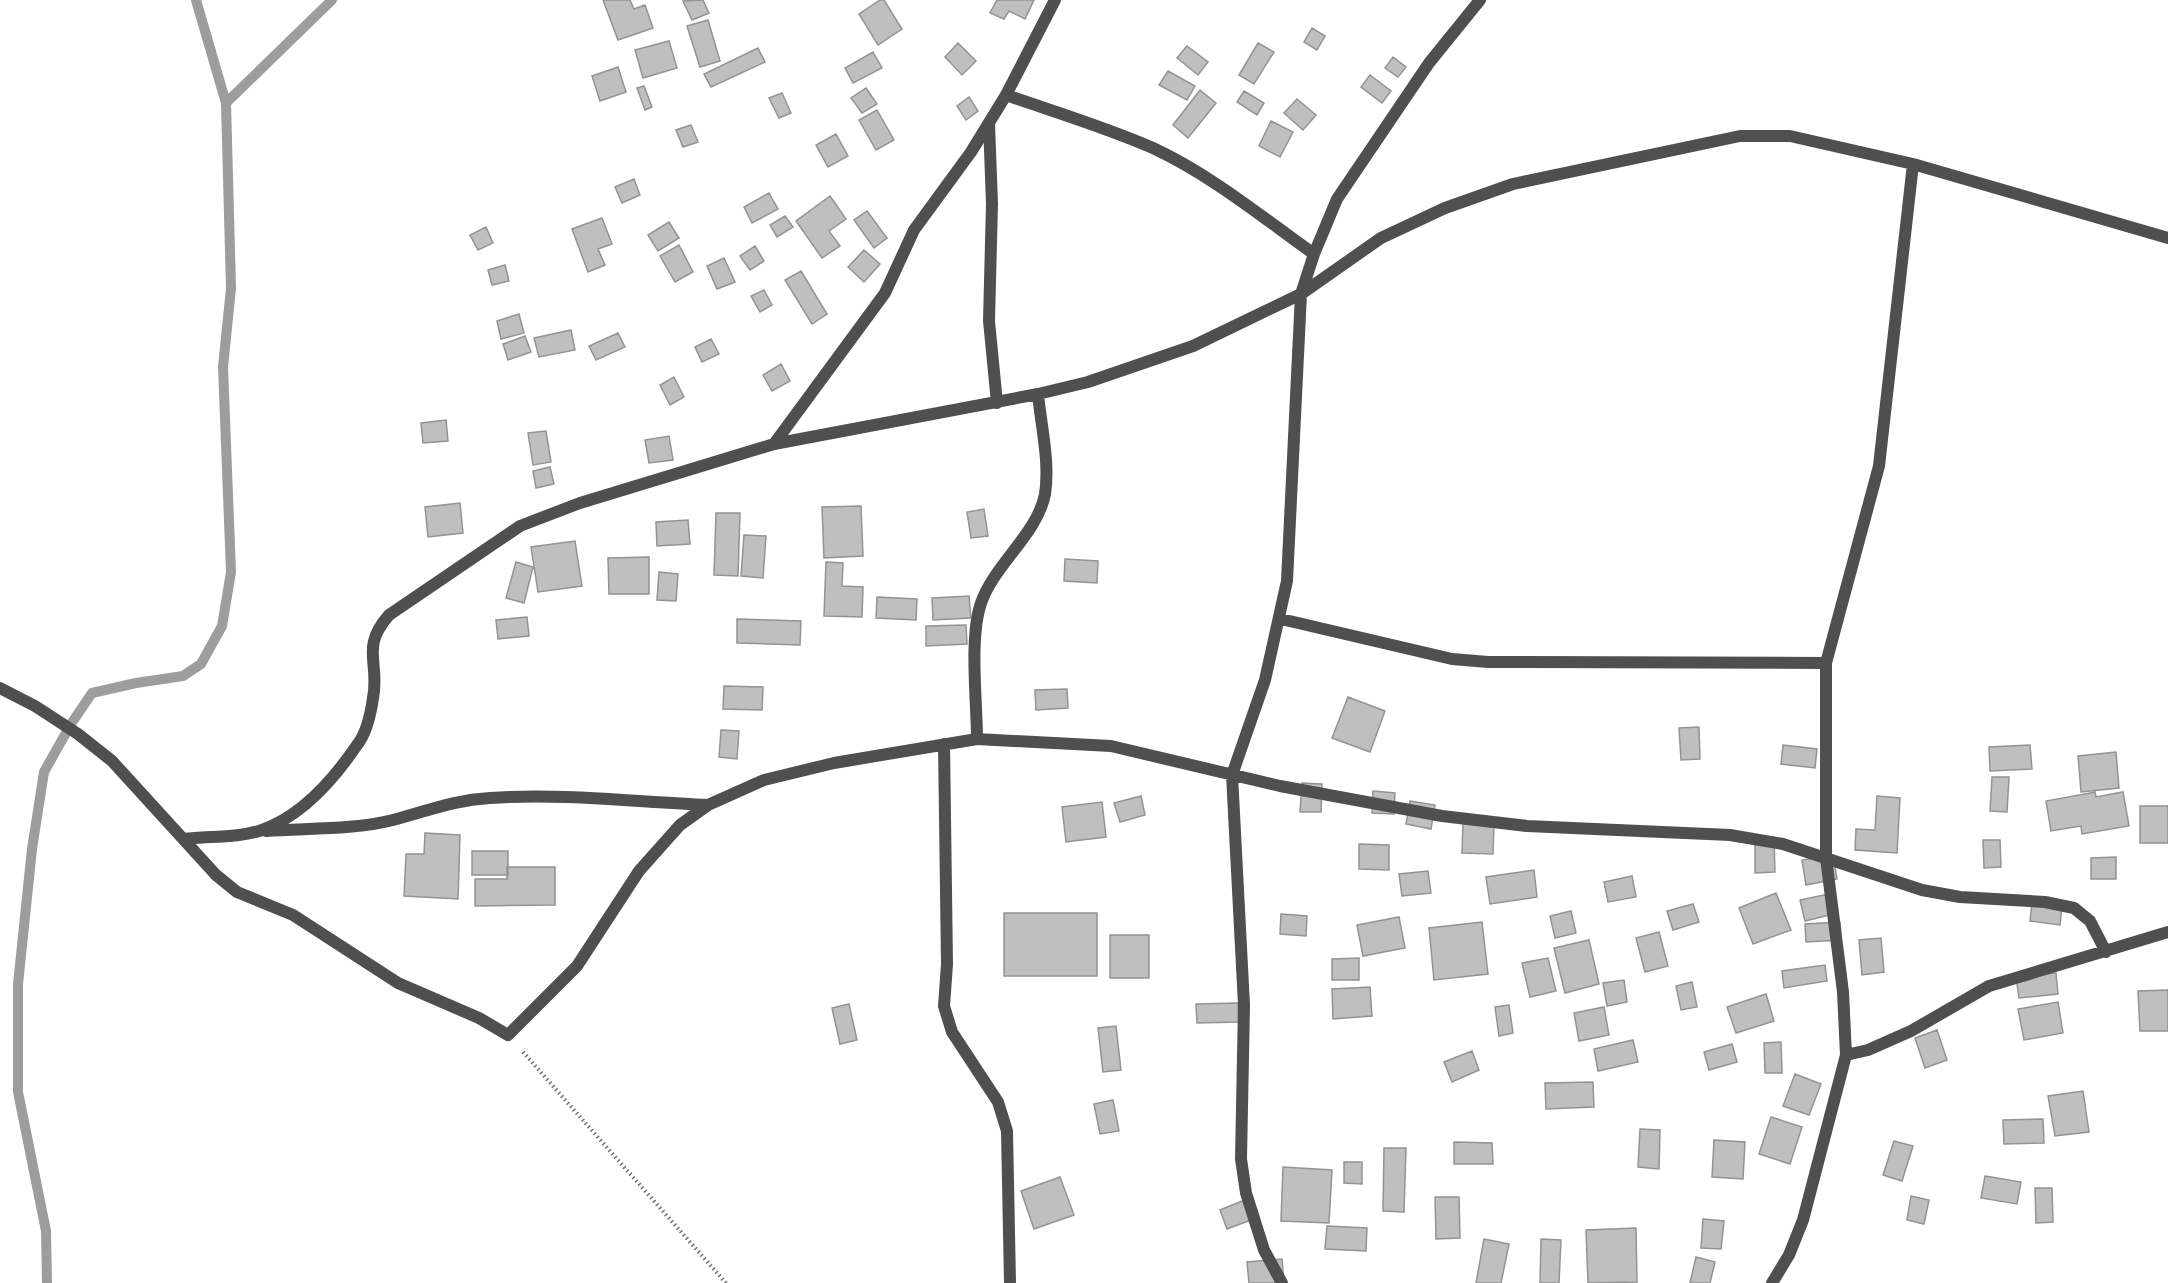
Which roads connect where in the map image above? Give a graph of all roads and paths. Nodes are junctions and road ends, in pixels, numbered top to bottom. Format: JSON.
{"nodes":[{"id":1,"x":1055,"y":0,"type":"edge"},
{"id":2,"x":1480,"y":0,"type":"edge"},
{"id":3,"x":1006,"y":95,"type":"junction"},
{"id":4,"x":989,"y":123,"type":"junction"},
{"id":5,"x":1913,"y":164,"type":"junction"},
{"id":6,"x":2168,"y":238,"type":"edge"},
{"id":7,"x":1314,"y":254,"type":"junction"},
{"id":8,"x":1301,"y":294,"type":"junction"},
{"id":9,"x":1038,"y":394,"type":"junction"},
{"id":10,"x":996,"y":403,"type":"junction"},
{"id":11,"x":774,"y":444,"type":"junction"},
{"id":12,"x":1281,"y":619,"type":"junction"},
{"id":13,"x":1826,"y":663,"type":"junction"},
{"id":14,"x":0,"y":688,"type":"edge"},
{"id":15,"x":977,"y":740,"type":"junction"},
{"id":16,"x":944,"y":744,"type":"junction"},
{"id":17,"x":1232,"y":775,"type":"junction"},
{"id":18,"x":708,"y":805,"type":"junction"},
{"id":19,"x":259,"y":831,"type":"junction"},
{"id":20,"x":184,"y":838,"type":"junction"},
{"id":21,"x":1826,"y":858,"type":"junction"},
{"id":22,"x":2168,"y":932,"type":"edge"},
{"id":23,"x":2106,"y":952,"type":"junction"},
{"id":24,"x":508,"y":1035,"type":"junction"},
{"id":25,"x":1846,"y":1054,"type":"junction"},
{"id":26,"x":726,"y":1283,"type":"edge"},
{"id":27,"x":1010,"y":1283,"type":"edge"},
{"id":28,"x":1282,"y":1283,"type":"edge"},
{"id":29,"x":1772,"y":1283,"type":"edge"}],
"edges":[{"from":1,"to":3,"type":"street"},
{"from":2,"to":7,"type":"street"},
{"from":3,"to":4,"type":"street"},
{"from":3,"to":7,"type":"street"},
{"from":4,"to":10,"type":"street"},
{"from":4,"to":11,"type":"street"},
{"from":5,"to":6,"type":"street"},
{"from":5,"to":8,"type":"street"},
{"from":5,"to":13,"type":"street"},
{"from":7,"to":8,"type":"street"},
{"from":8,"to":9,"type":"street"},
{"from":8,"to":12,"type":"street"},
{"from":9,"to":10,"type":"street"},
{"from":9,"to":15,"type":"street"},
{"from":10,"to":11,"type":"street"},
{"from":11,"to":19,"type":"street"},
{"from":12,"to":13,"type":"street"},
{"from":12,"to":17,"type":"street"},
{"from":13,"to":21,"type":"street"},
{"from":14,"to":20,"type":"street"},
{"from":15,"to":16,"type":"street"},
{"from":15,"to":17,"type":"street"},
{"from":16,"to":18,"type":"street"},
{"from":16,"to":27,"type":"street"},
{"from":17,"to":21,"type":"street"},
{"from":17,"to":28,"type":"street"},
{"from":18,"to":19,"type":"street"},
{"from":18,"to":24,"type":"street"},
{"from":19,"to":20,"type":"street"},
{"from":20,"to":24,"type":"street"},
{"from":21,"to":23,"type":"street"},
{"from":21,"to":25,"type":"street"},
{"from":22,"to":23,"type":"street"},
{"from":23,"to":25,"type":"street"},
{"from":24,"to":26,"type":"path"},
{"from":25,"to":29,"type":"street"}]}
